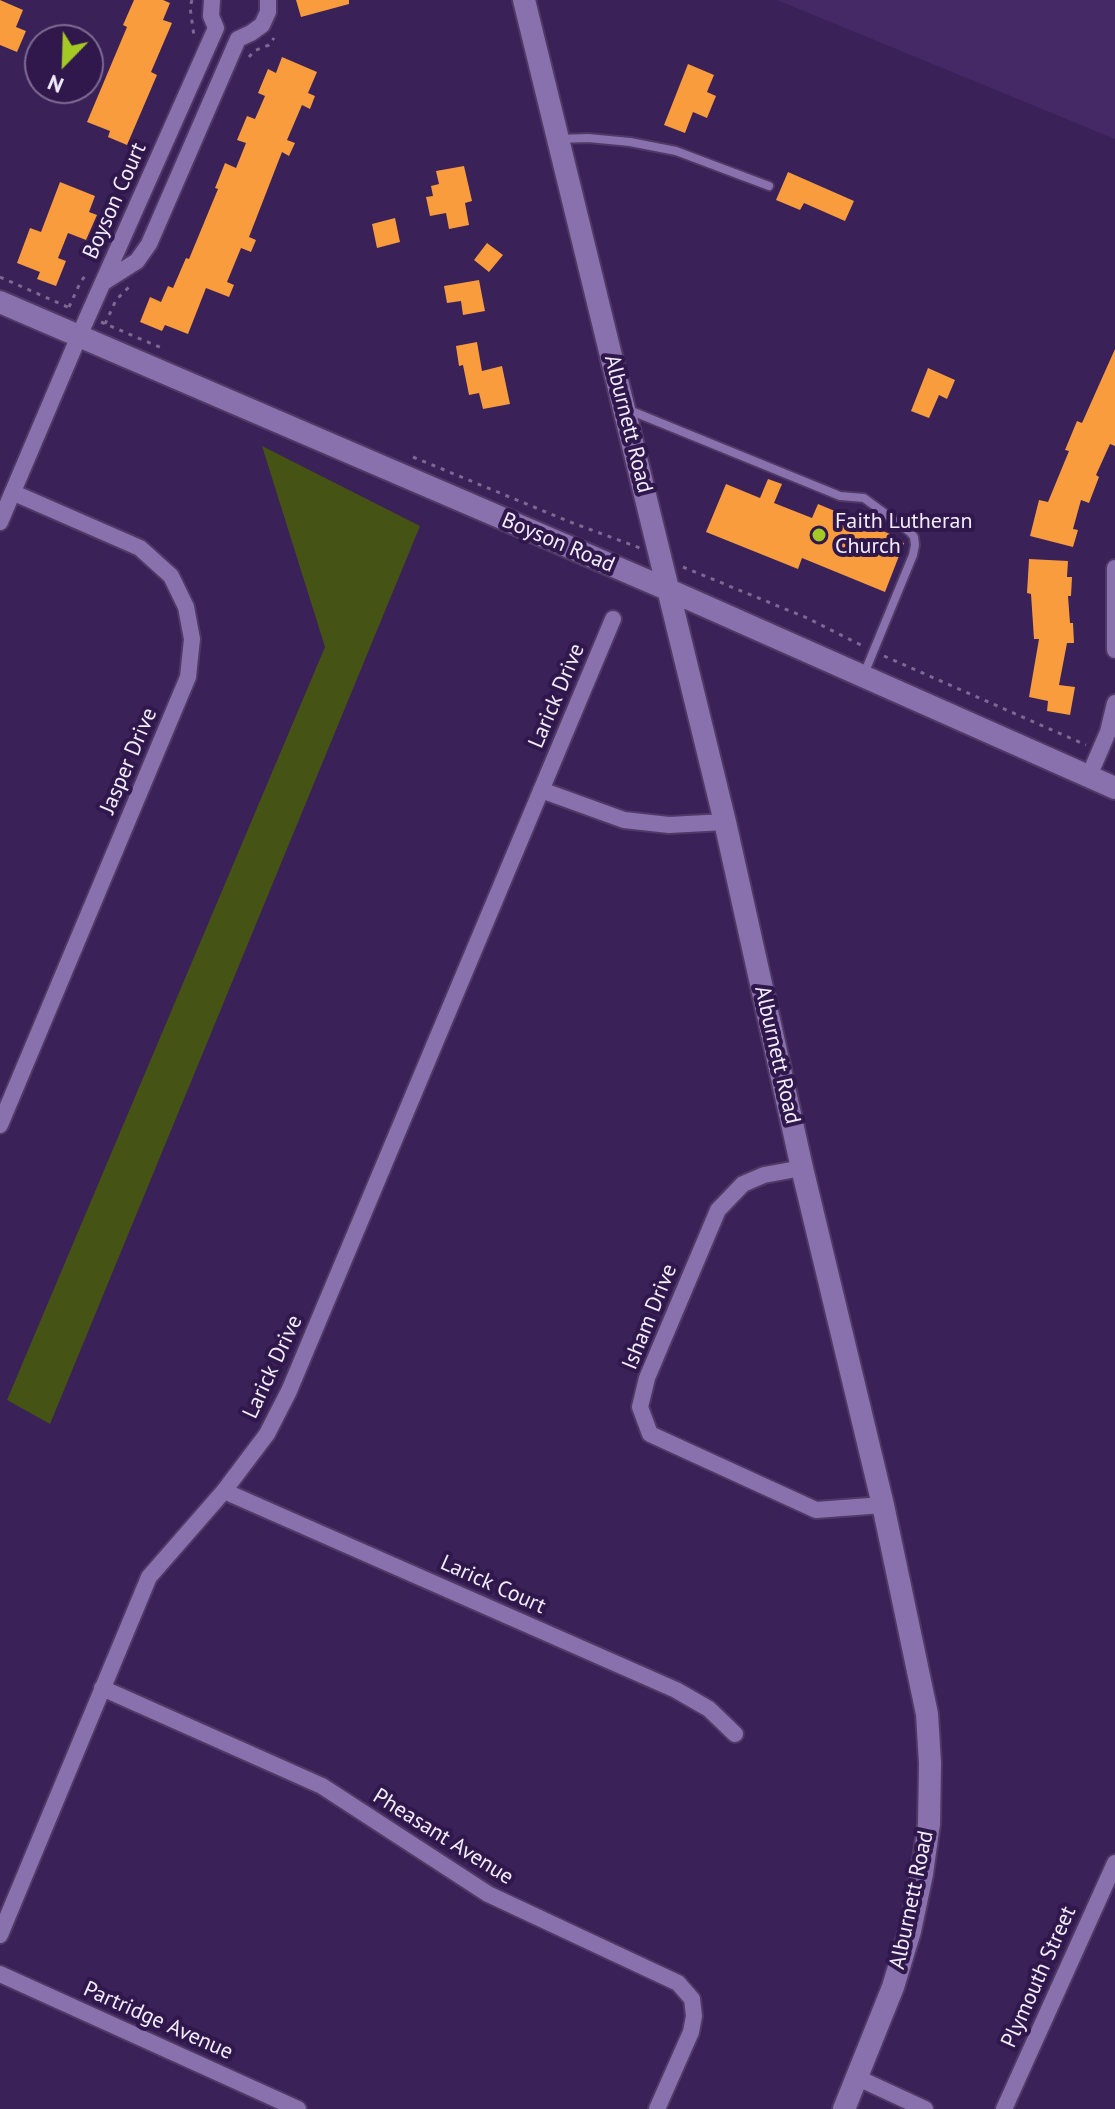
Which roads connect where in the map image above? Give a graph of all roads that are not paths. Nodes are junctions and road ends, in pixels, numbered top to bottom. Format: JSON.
{"nodes":[{"id":1,"x":212,"y":0,"type":"edge"},
{"id":2,"x":268,"y":0,"type":"edge"},
{"id":3,"x":524,"y":0,"type":"edge"},
{"id":4,"x":558,"y":139,"type":"junction"},
{"id":5,"x":769,"y":186,"type":"dead end"},
{"id":6,"x":103,"y":283,"type":"junction"},
{"id":7,"x":0,"y":302,"type":"edge"},
{"id":8,"x":79,"y":336,"type":"junction"},
{"id":9,"x":625,"y":408,"type":"junction"},
{"id":10,"x":14,"y":493,"type":"junction"},
{"id":11,"x":0,"y":522,"type":"edge"},
{"id":12,"x":1115,"y":568,"type":"edge"},
{"id":13,"x":669,"y":590,"type":"junction"},
{"id":14,"x":613,"y":619,"type":"dead end"},
{"id":15,"x":1115,"y":627,"type":"edge"},
{"id":16,"x":1115,"y":650,"type":"edge"},
{"id":17,"x":863,"y":676,"type":"junction"},
{"id":18,"x":1115,"y":703,"type":"edge"},
{"id":19,"x":1089,"y":776,"type":"junction"},
{"id":20,"x":1115,"y":788,"type":"edge"},
{"id":21,"x":541,"y":790,"type":"junction"},
{"id":22,"x":725,"y":822,"type":"junction"},
{"id":23,"x":0,"y":1125,"type":"edge"},
{"id":24,"x":802,"y":1168,"type":"junction"},
{"id":25,"x":224,"y":1491,"type":"junction"},
{"id":26,"x":883,"y":1505,"type":"junction"},
{"id":27,"x":102,"y":1688,"type":"junction"},
{"id":28,"x":735,"y":1734,"type":"dead end"},
{"id":29,"x":1115,"y":1863,"type":"edge"},
{"id":30,"x":0,"y":1935,"type":"edge"},
{"id":31,"x":0,"y":1974,"type":"edge"},
{"id":32,"x":858,"y":2078,"type":"junction"},
{"id":33,"x":298,"y":2109,"type":"edge"},
{"id":34,"x":657,"y":2109,"type":"edge"},
{"id":35,"x":844,"y":2109,"type":"edge"},
{"id":36,"x":925,"y":2109,"type":"edge"},
{"id":37,"x":1004,"y":2109,"type":"edge"}],
"edges":[{"from":1,"to":6,"type":"street","name":"Boyson Court"},
{"from":2,"to":6,"type":"street","name":"Boyson Court"},
{"from":3,"to":4,"type":"street","name":"Alburnett Road"},
{"from":4,"to":5,"type":"lane"},
{"from":4,"to":9,"type":"street","name":"Alburnett Road"},
{"from":6,"to":8,"type":"street"},
{"from":7,"to":8,"type":"street","name":"Boyson Road"},
{"from":8,"to":10,"type":"street"},
{"from":8,"to":13,"type":"street","name":"Boyson Road"},
{"from":9,"to":13,"type":"street","name":"Alburnett Road"},
{"from":9,"to":17,"type":"lane"},
{"from":10,"to":11,"type":"street"},
{"from":10,"to":23,"type":"street","name":"Jasper Drive"},
{"from":12,"to":15,"type":"street"},
{"from":13,"to":17,"type":"street","name":"Boyson Road"},
{"from":13,"to":22,"type":"street","name":"Alburnett Road"},
{"from":14,"to":21,"type":"street","name":"Larick Drive"},
{"from":15,"to":16,"type":"street"},
{"from":17,"to":19,"type":"street","name":"Boyson Road"},
{"from":18,"to":19,"type":"street"},
{"from":19,"to":20,"type":"street","name":"Boyson Road"},
{"from":21,"to":22,"type":"street"},
{"from":21,"to":25,"type":"street","name":"Larick Drive"},
{"from":22,"to":24,"type":"street","name":"Alburnett Road"},
{"from":24,"to":26,"type":"street","name":"Alburnett Road"},
{"from":24,"to":26,"type":"street","name":"Isham Drive"},
{"from":25,"to":27,"type":"street","name":"Larick Drive"},
{"from":25,"to":28,"type":"street","name":"Larick Court"},
{"from":26,"to":32,"type":"street","name":"Alburnett Road"},
{"from":27,"to":30,"type":"street","name":"Larick Drive"},
{"from":27,"to":34,"type":"street","name":"Pheasant Avenue"},
{"from":29,"to":37,"type":"street","name":"Plymouth Street"},
{"from":31,"to":33,"type":"street","name":"Partridge Avenue"},
{"from":32,"to":35,"type":"street","name":"Alburnett Road"},
{"from":32,"to":36,"type":"street"}]}
